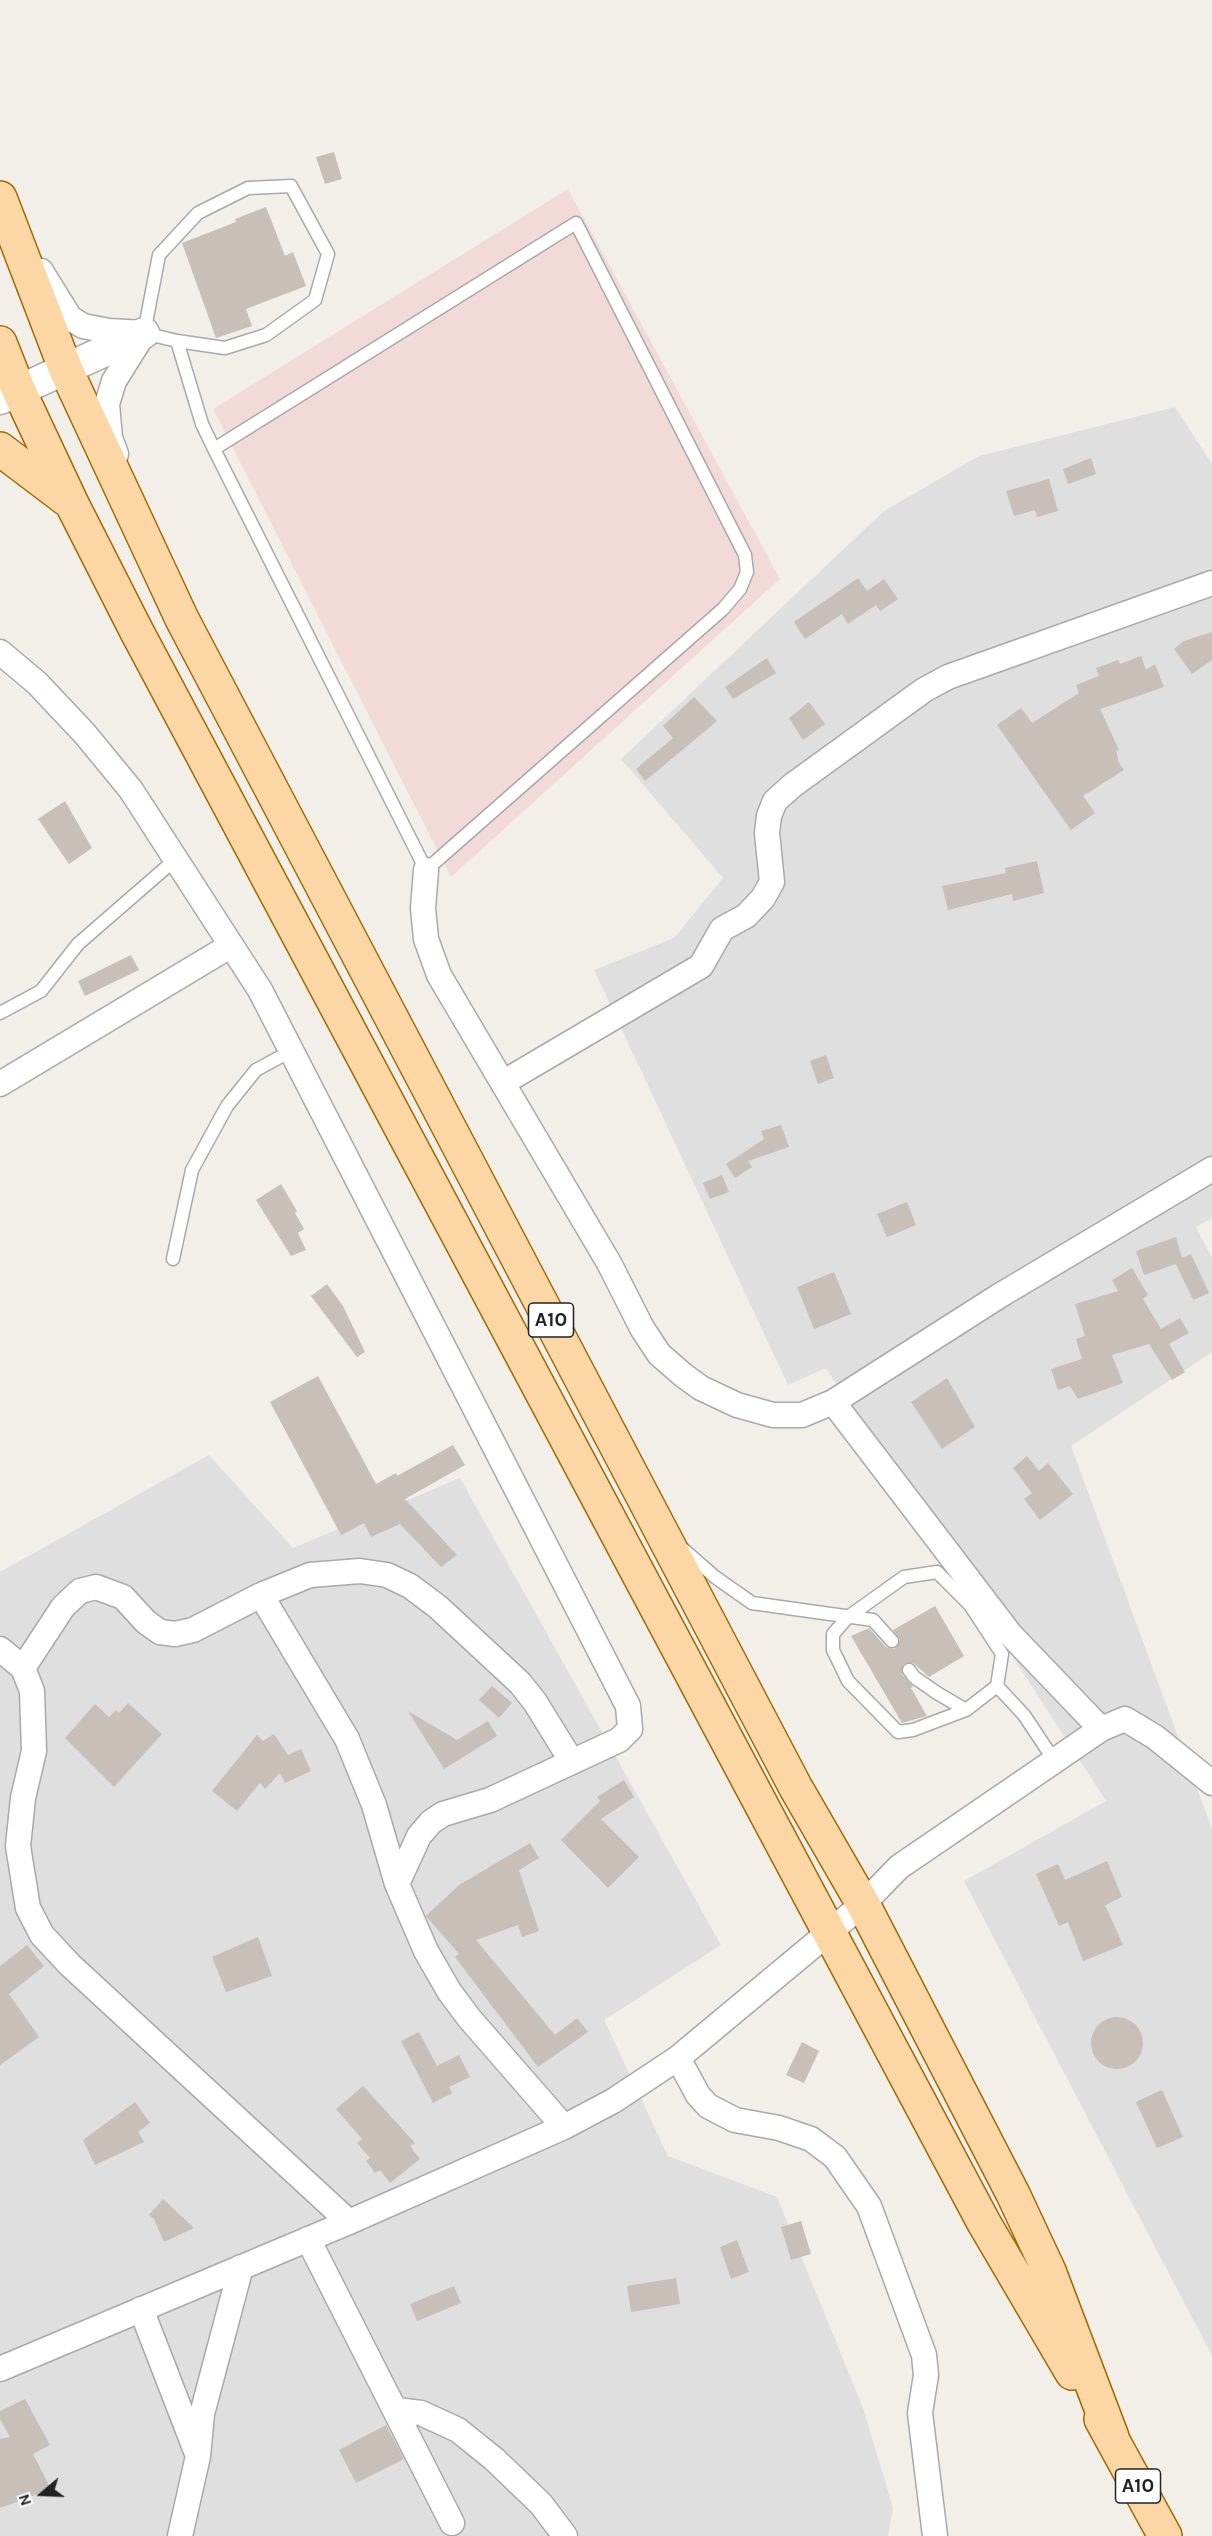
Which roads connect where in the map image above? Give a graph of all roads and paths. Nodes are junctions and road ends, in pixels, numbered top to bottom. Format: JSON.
{"nodes":[{"id":1,"x":0,"y":197,"type":"edge"},
{"id":2,"x":144,"y":333,"type":"junction"},
{"id":3,"x":177,"y":341,"type":"junction"},
{"id":4,"x":0,"y":343,"type":"edge"},
{"id":5,"x":66,"y":370,"type":"junction"},
{"id":6,"x":10,"y":395,"type":"edge"},
{"id":7,"x":0,"y":448,"type":"edge"},
{"id":8,"x":214,"y":449,"type":"junction"},
{"id":9,"x":72,"y":504,"type":"junction"},
{"id":10,"x":1212,"y":583,"type":"edge"},
{"id":11,"x":169,"y":591,"type":"junction"},
{"id":12,"x":0,"y":652,"type":"edge"},
{"id":13,"x":177,"y":858,"type":"junction"},
{"id":14,"x":426,"y":870,"type":"junction"},
{"id":15,"x":230,"y":946,"type":"junction"},
{"id":16,"x":0,"y":1013,"type":"edge"},
{"id":17,"x":291,"y":1051,"type":"junction"},
{"id":18,"x":504,"y":1082,"type":"junction"},
{"id":19,"x":0,"y":1084,"type":"edge"},
{"id":20,"x":1212,"y":1169,"type":"edge"},
{"id":21,"x":173,"y":1258,"type":"dead end"},
{"id":22,"x":833,"y":1402,"type":"junction"},
{"id":23,"x":660,"y":1528,"type":"junction"},
{"id":24,"x":261,"y":1595,"type":"junction"},
{"id":25,"x":848,"y":1617,"type":"junction"},
{"id":26,"x":892,"y":1641,"type":"dead end"},
{"id":27,"x":0,"y":1649,"type":"edge"},
{"id":28,"x":23,"y":1668,"type":"junction"},
{"id":29,"x":909,"y":1670,"type":"dead end"},
{"id":30,"x":997,"y":1686,"type":"junction"},
{"id":31,"x":966,"y":1710,"type":"junction"},
{"id":32,"x":1101,"y":1729,"type":"junction"},
{"id":33,"x":1054,"y":1760,"type":"junction"},
{"id":34,"x":572,"y":1762,"type":"junction"},
{"id":35,"x":1212,"y":1783,"type":"edge"},
{"id":36,"x":397,"y":1884,"type":"junction"},
{"id":37,"x":863,"y":1904,"type":"junction"},
{"id":38,"x":829,"y":1932,"type":"junction"},
{"id":39,"x":678,"y":2058,"type":"junction"},
{"id":40,"x":564,"y":2127,"type":"junction"},
{"id":41,"x":350,"y":2222,"type":"junction"},
{"id":42,"x":308,"y":2240,"type":"junction"},
{"id":43,"x":241,"y":2267,"type":"junction"},
{"id":44,"x":141,"y":2309,"type":"junction"},
{"id":45,"x":0,"y":2369,"type":"edge"},
{"id":46,"x":397,"y":2410,"type":"junction"},
{"id":47,"x":1112,"y":2437,"type":"junction"},
{"id":48,"x":198,"y":2456,"type":"junction"},
{"id":49,"x":452,"y":2523,"type":"dead end"},
{"id":50,"x":180,"y":2536,"type":"edge"},
{"id":51,"x":566,"y":2536,"type":"edge"},
{"id":52,"x":935,"y":2536,"type":"edge"},
{"id":53,"x":1165,"y":2536,"type":"edge"}],
"edges":[{"from":1,"to":2,"type":"street"},
{"from":1,"to":5,"type":"main road","number":"A10"},
{"from":2,"to":3,"type":"lane"},
{"from":2,"to":3,"type":"lane"},
{"from":2,"to":5,"type":"street"},
{"from":2,"to":11,"type":"street"},
{"from":3,"to":8,"type":"lane"},
{"from":4,"to":6,"type":"main road","number":"A10"},
{"from":5,"to":6,"type":"street"},
{"from":5,"to":11,"type":"main road","number":"A10"},
{"from":6,"to":9,"type":"main road","number":"A10"},
{"from":7,"to":9,"type":"main road"},
{"from":8,"to":14,"type":"lane"},
{"from":8,"to":14,"type":"lane"},
{"from":9,"to":38,"type":"main road","number":"A10"},
{"from":10,"to":18,"type":"street"},
{"from":11,"to":23,"type":"main road","number":"A10"},
{"from":12,"to":13,"type":"street"},
{"from":13,"to":15,"type":"street"},
{"from":13,"to":16,"type":"lane"},
{"from":14,"to":18,"type":"street"},
{"from":15,"to":17,"type":"street"},
{"from":15,"to":19,"type":"street"},
{"from":17,"to":21,"type":"lane"},
{"from":17,"to":34,"type":"street"},
{"from":18,"to":22,"type":"street"},
{"from":20,"to":22,"type":"street"},
{"from":22,"to":32,"type":"street"},
{"from":23,"to":25,"type":"lane"},
{"from":23,"to":37,"type":"main road","number":"A10"},
{"from":24,"to":28,"type":"street"},
{"from":24,"to":34,"type":"street"},
{"from":24,"to":36,"type":"street"},
{"from":25,"to":26,"type":"lane"},
{"from":25,"to":30,"type":"lane"},
{"from":25,"to":31,"type":"lane"},
{"from":27,"to":28,"type":"street"},
{"from":28,"to":41,"type":"street"},
{"from":29,"to":31,"type":"lane"},
{"from":30,"to":31,"type":"lane"},
{"from":30,"to":33,"type":"lane"},
{"from":32,"to":33,"type":"street"},
{"from":32,"to":35,"type":"street"},
{"from":33,"to":37,"type":"street"},
{"from":34,"to":36,"type":"street"},
{"from":36,"to":40,"type":"street"},
{"from":37,"to":38,"type":"street"},
{"from":37,"to":47,"type":"main road","number":"A10"},
{"from":38,"to":39,"type":"street"},
{"from":38,"to":47,"type":"main road","number":"A10"},
{"from":39,"to":40,"type":"street"},
{"from":39,"to":52,"type":"street"},
{"from":40,"to":41,"type":"street"},
{"from":41,"to":42,"type":"street"},
{"from":42,"to":43,"type":"street"},
{"from":42,"to":46,"type":"street"},
{"from":43,"to":44,"type":"street"},
{"from":43,"to":48,"type":"street"},
{"from":44,"to":45,"type":"street"},
{"from":44,"to":48,"type":"street"},
{"from":46,"to":49,"type":"street"},
{"from":46,"to":51,"type":"street"},
{"from":47,"to":53,"type":"main road","number":"A10"},
{"from":48,"to":50,"type":"street"}]}
